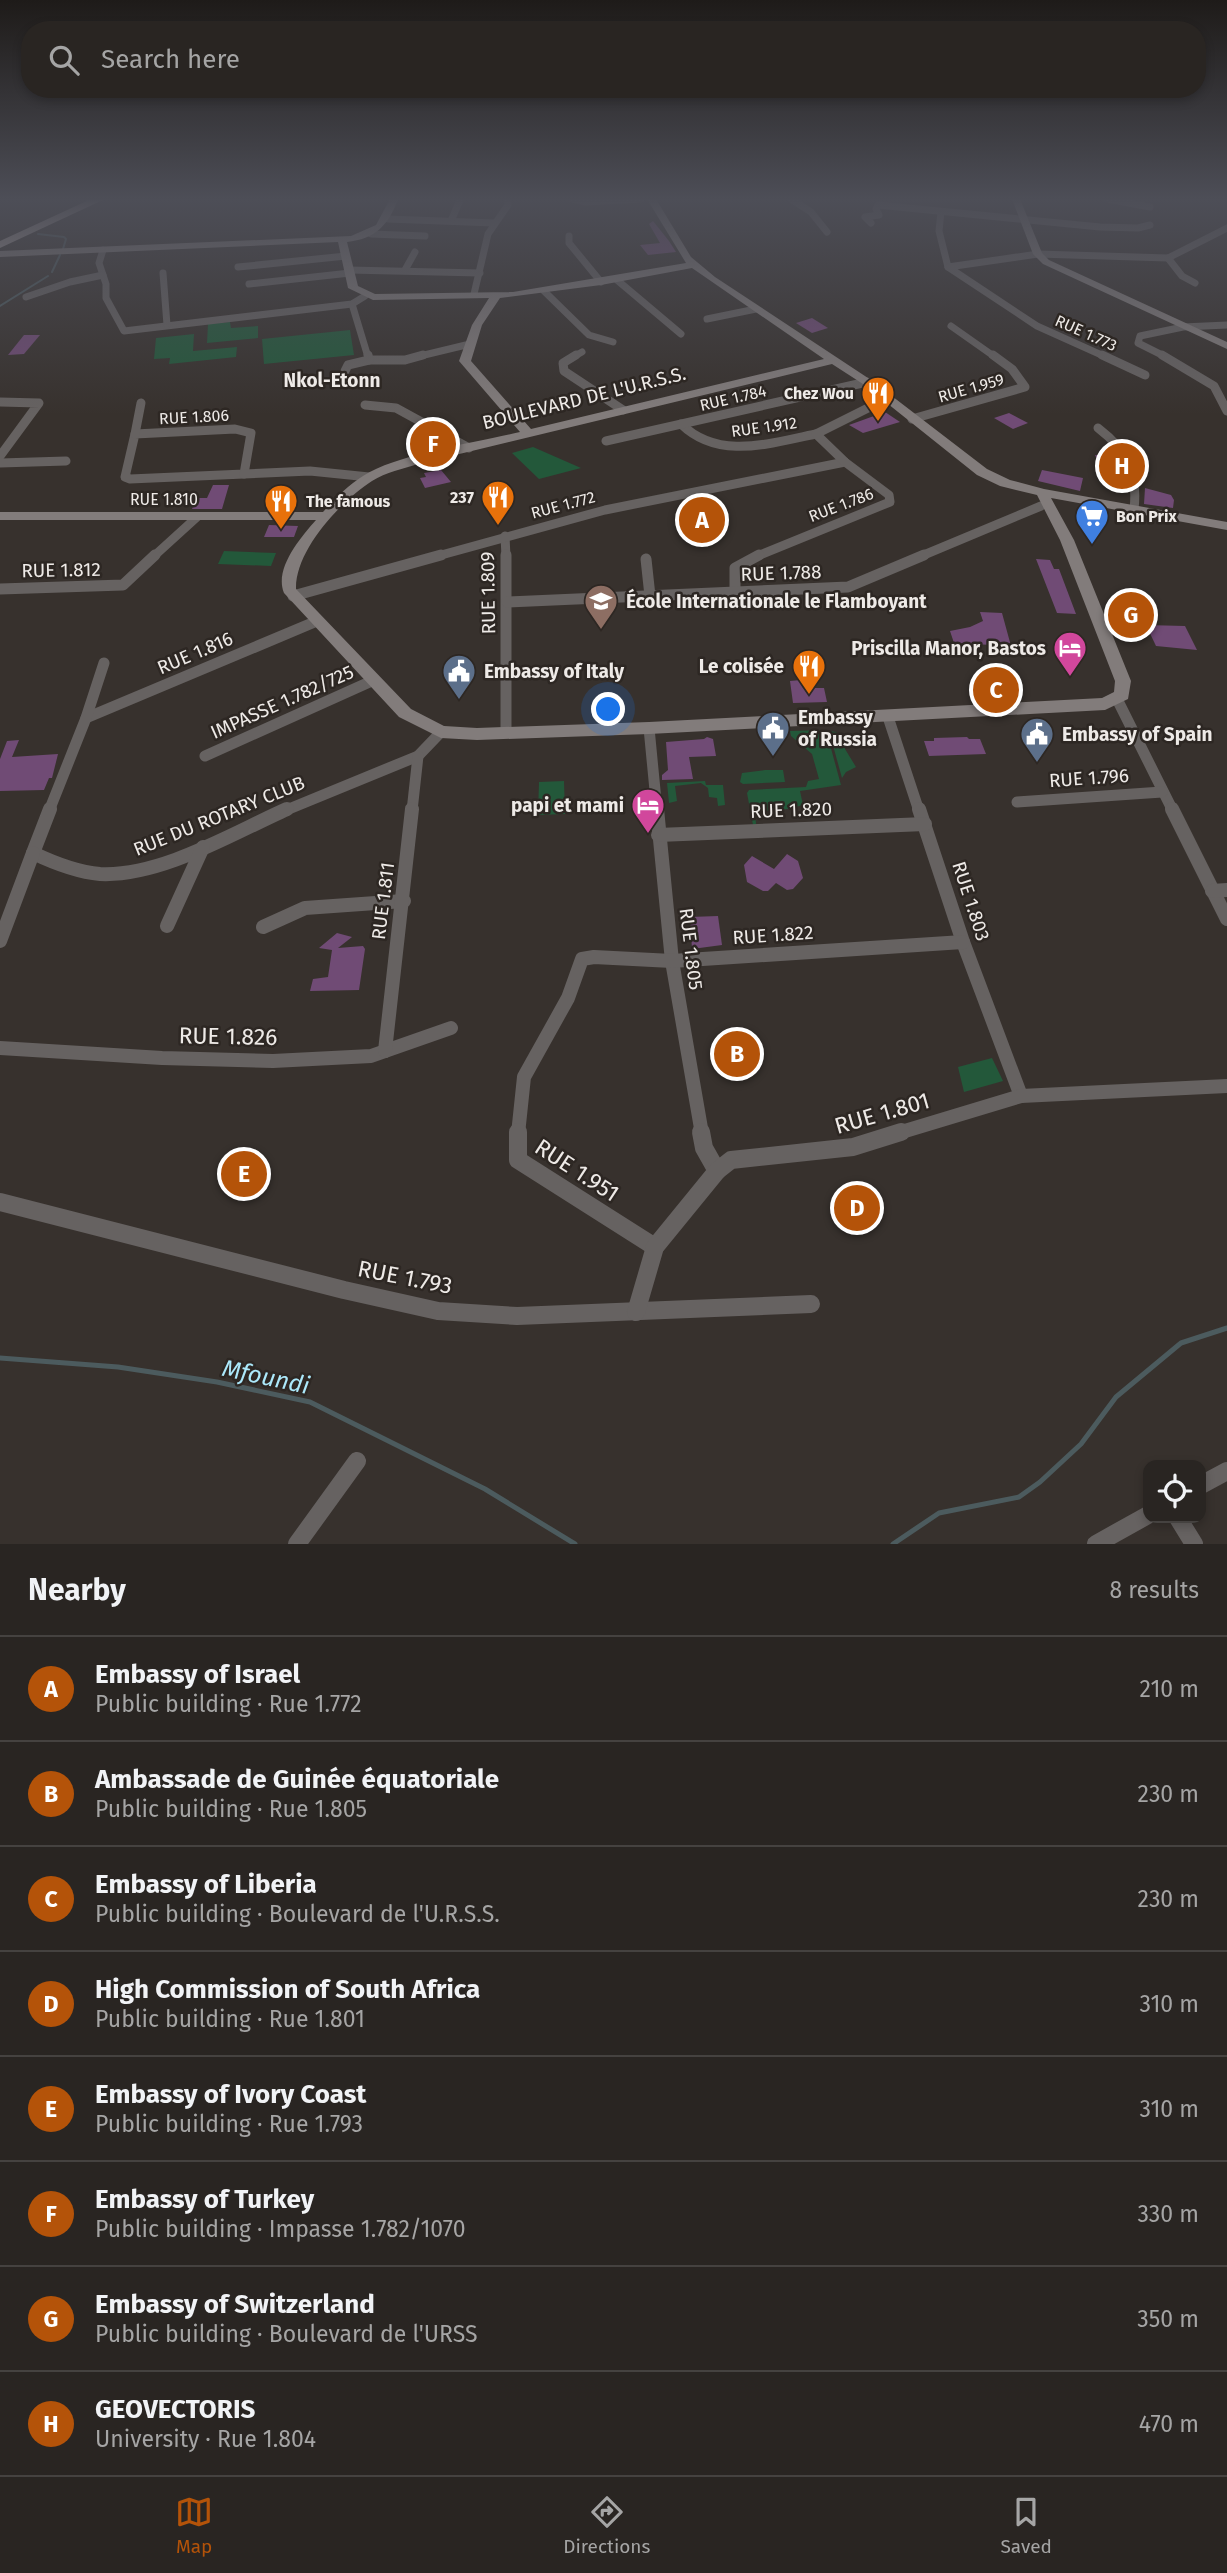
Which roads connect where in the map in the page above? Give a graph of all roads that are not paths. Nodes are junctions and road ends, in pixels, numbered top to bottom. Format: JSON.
{"nodes":[{"id":1,"x":102,"y":271,"type":"edge"},
{"id":2,"x":376,"y":271,"type":"edge"},
{"id":3,"x":431,"y":271,"type":"edge"},
{"id":4,"x":592,"y":271,"type":"edge"},
{"id":5,"x":662,"y":271,"type":"edge"},
{"id":6,"x":702,"y":271,"type":"edge"},
{"id":7,"x":954,"y":271,"type":"edge"},
{"id":8,"x":1065,"y":271,"type":"edge"},
{"id":9,"x":1178,"y":271,"type":"edge"},
{"id":10,"x":350,"y":272,"type":"junction"},
{"id":11,"x":163,"y":273,"type":"dead end"},
{"id":12,"x":480,"y":273,"type":"joint"},
{"id":13,"x":103,"y":275,"type":"junction"},
{"id":14,"x":617,"y":280,"type":"junction"},
{"id":15,"x":601,"y":282,"type":"junction"},
{"id":16,"x":249,"y":284,"type":"dead end"},
{"id":17,"x":1195,"y":284,"type":"dead end"},
{"id":18,"x":544,"y":291,"type":"junction"},
{"id":19,"x":474,"y":294,"type":"junction"},
{"id":20,"x":365,"y":296,"type":"junction"},
{"id":21,"x":496,"y":296,"type":"junction"},
{"id":22,"x":26,"y":298,"type":"dead end"},
{"id":23,"x":352,"y":304,"type":"junction"},
{"id":24,"x":756,"y":309,"type":"junction"},
{"id":25,"x":708,"y":319,"type":"dead end"},
{"id":26,"x":167,"y":325,"type":"junction"},
{"id":27,"x":1227,"y":325,"type":"edge"},
{"id":28,"x":951,"y":326,"type":"dead end"},
{"id":29,"x":1186,"y":327,"type":"junction"},
{"id":30,"x":681,"y":334,"type":"dead end"},
{"id":31,"x":613,"y":342,"type":"dead end"},
{"id":32,"x":470,"y":344,"type":"junction"},
{"id":33,"x":1227,"y":346,"type":"edge"},
{"id":34,"x":582,"y":352,"type":"dead end"},
{"id":35,"x":369,"y":360,"type":"junction"},
{"id":36,"x":833,"y":360,"type":"junction"},
{"id":37,"x":345,"y":370,"type":"dead end"},
{"id":38,"x":1145,"y":375,"type":"dead end"},
{"id":39,"x":867,"y":382,"type":"junction"},
{"id":40,"x":888,"y":398,"type":"junction"},
{"id":41,"x":0,"y":402,"type":"edge"},
{"id":42,"x":141,"y":403,"type":"dead end"},
{"id":43,"x":365,"y":405,"type":"dead end"},
{"id":44,"x":623,"y":410,"type":"junction"},
{"id":45,"x":1227,"y":411,"type":"edge"},
{"id":46,"x":912,"y":419,"type":"junction"},
{"id":47,"x":681,"y":424,"type":"junction"},
{"id":48,"x":1098,"y":428,"type":"dead end"},
{"id":49,"x":135,"y":434,"type":"junction"},
{"id":50,"x":529,"y":434,"type":"junction"},
{"id":51,"x":816,"y":434,"type":"junction"},
{"id":52,"x":606,"y":441,"type":"dead end"},
{"id":53,"x":469,"y":448,"type":"junction"},
{"id":54,"x":0,"y":456,"type":"edge"},
{"id":55,"x":66,"y":461,"type":"dead end"},
{"id":56,"x":0,"y":463,"type":"edge"},
{"id":57,"x":845,"y":463,"type":"junction"},
{"id":58,"x":244,"y":474,"type":"junction"},
{"id":59,"x":369,"y":477,"type":"junction"},
{"id":60,"x":1072,"y":500,"type":"junction"},
{"id":61,"x":1048,"y":508,"type":"junction"},
{"id":62,"x":1134,"y":510,"type":"junction"},
{"id":63,"x":0,"y":516,"type":"edge"},
{"id":64,"x":327,"y":516,"type":"junction"},
{"id":65,"x":197,"y":517,"type":"junction"},
{"id":66,"x":1227,"y":526,"type":"edge"},
{"id":67,"x":505,"y":536,"type":"junction"},
{"id":68,"x":646,"y":559,"type":"dead end"},
{"id":69,"x":0,"y":589,"type":"edge"},
{"id":70,"x":735,"y":593,"type":"junction"},
{"id":71,"x":293,"y":596,"type":"junction"},
{"id":72,"x":650,"y":596,"type":"junction"},
{"id":73,"x":507,"y":602,"type":"junction"},
{"id":74,"x":317,"y":621,"type":"junction"},
{"id":75,"x":104,"y":663,"type":"dead end"},
{"id":76,"x":374,"y":680,"type":"junction"},
{"id":77,"x":1116,"y":699,"type":"junction"},
{"id":78,"x":888,"y":717,"type":"junction"},
{"id":79,"x":86,"y":718,"type":"junction"},
{"id":80,"x":649,"y":728,"type":"junction"},
{"id":81,"x":441,"y":732,"type":"junction"},
{"id":82,"x":506,"y":732,"type":"junction"},
{"id":83,"x":418,"y":755,"type":"junction"},
{"id":84,"x":205,"y":756,"type":"dead end"},
{"id":85,"x":1162,"y":792,"type":"junction"},
{"id":86,"x":1017,"y":802,"type":"dead end"},
{"id":87,"x":925,"y":824,"type":"junction"},
{"id":88,"x":658,"y":835,"type":"junction"},
{"id":89,"x":203,"y":847,"type":"junction"},
{"id":90,"x":33,"y":853,"type":"junction"},
{"id":91,"x":1227,"y":890,"type":"edge"},
{"id":92,"x":1212,"y":891,"type":"junction"},
{"id":93,"x":404,"y":901,"type":"junction"},
{"id":94,"x":1227,"y":919,"type":"edge"},
{"id":95,"x":167,"y":926,"type":"dead end"},
{"id":96,"x":262,"y":927,"type":"dead end"},
{"id":97,"x":0,"y":942,"type":"edge"},
{"id":98,"x":963,"y":942,"type":"junction"},
{"id":99,"x":586,"y":957,"type":"joint"},
{"id":100,"x":672,"y":961,"type":"junction"},
{"id":101,"x":451,"y":1028,"type":"dead end"},
{"id":102,"x":0,"y":1048,"type":"edge"},
{"id":103,"x":385,"y":1051,"type":"junction"},
{"id":104,"x":1227,"y":1086,"type":"edge"},
{"id":105,"x":1021,"y":1096,"type":"junction"},
{"id":106,"x":717,"y":1171,"type":"junction"},
{"id":107,"x":1,"y":1204,"type":"edge"},
{"id":108,"x":655,"y":1247,"type":"junction"},
{"id":109,"x":811,"y":1304,"type":"dead end"},
{"id":110,"x":636,"y":1312,"type":"junction"},
{"id":111,"x":357,"y":1461,"type":"dead end"},
{"id":112,"x":1227,"y":1471,"type":"edge"},
{"id":113,"x":1206,"y":1482,"type":"edge"},
{"id":114,"x":1143,"y":1518,"type":"edge"},
{"id":115,"x":1181,"y":1523,"type":"edge"},
{"id":116,"x":297,"y":1544,"type":"edge"},
{"id":117,"x":1096,"y":1544,"type":"edge"},
{"id":118,"x":1194,"y":1544,"type":"edge"}],
"edges":[{"from":1,"to":13,"type":"street"},
{"from":2,"to":10,"type":"street"},
{"from":3,"to":12,"type":"street"},
{"from":4,"to":15,"type":"street"},
{"from":5,"to":14,"type":"street"},
{"from":6,"to":24,"type":"street"},
{"from":7,"to":38,"type":"street","name":"RUE 1.773"},
{"from":8,"to":29,"type":"street"},
{"from":9,"to":17,"type":"street"},
{"from":10,"to":16,"type":"street"},
{"from":10,"to":20,"type":"street"},
{"from":11,"to":26,"type":"street"},
{"from":12,"to":19,"type":"street"},
{"from":13,"to":22,"type":"street"},
{"from":13,"to":26,"type":"street"},
{"from":14,"to":15,"type":"street"},
{"from":14,"to":30,"type":"street"},
{"from":15,"to":18,"type":"street"},
{"from":18,"to":21,"type":"street"},
{"from":18,"to":31,"type":"street"},
{"from":19,"to":20,"type":"street"},
{"from":19,"to":21,"type":"street"},
{"from":20,"to":23,"type":"street"},
{"from":21,"to":32,"type":"street"},
{"from":23,"to":26,"type":"street"},
{"from":23,"to":35,"type":"street"},
{"from":24,"to":25,"type":"street"},
{"from":24,"to":36,"type":"street"},
{"from":27,"to":29,"type":"street"},
{"from":28,"to":46,"type":"street","name":"RUE 1.959"},
{"from":29,"to":33,"type":"street"},
{"from":29,"to":45,"type":"street"},
{"from":32,"to":35,"type":"street"},
{"from":32,"to":50,"type":"street"},
{"from":34,"to":44,"type":"street"},
{"from":35,"to":37,"type":"street"},
{"from":36,"to":39,"type":"street"},
{"from":36,"to":44,"type":"street","name":"BOULEVARD DE L'U.R.S.S."},
{"from":39,"to":40,"type":"street"},
{"from":39,"to":47,"type":"street","name":"RUE 1.784"},
{"from":40,"to":46,"type":"street"},
{"from":40,"to":51,"type":"street"},
{"from":41,"to":54,"type":"street"},
{"from":42,"to":49,"type":"street"},
{"from":43,"to":53,"type":"street"},
{"from":44,"to":50,"type":"street","name":"BOULEVARD DE L'U.R.S.S."},
{"from":46,"to":61,"type":"street"},
{"from":47,"to":51,"type":"street","name":"RUE 1.912"},
{"from":47,"to":52,"type":"street","name":"RUE 1.784"},
{"from":48,"to":62,"type":"street"},
{"from":49,"to":58,"type":"street","name":"RUE 1.806"},
{"from":49,"to":58,"type":"street","name":"RUE 1.806"},
{"from":50,"to":53,"type":"street","name":"BOULEVARD DE L'U.R.S.S."},
{"from":51,"to":57,"type":"street","name":"RUE 1.786"},
{"from":53,"to":59,"type":"street","name":"BOULEVARD DE L'U.R.S.S."},
{"from":55,"to":56,"type":"street"},
{"from":57,"to":67,"type":"street","name":"RUE 1.772"},
{"from":57,"to":70,"type":"street","name":"RUE 1.786"},
{"from":58,"to":59,"type":"street","name":"RUE 1.806"},
{"from":59,"to":64,"type":"street","name":"BOULEVARD DE L'U.R.S.S."},
{"from":60,"to":61,"type":"street"},
{"from":60,"to":61,"type":"street"},
{"from":60,"to":62,"type":"street"},
{"from":61,"to":70,"type":"street","name":"RUE 1.788"},
{"from":61,"to":77,"type":"street"},
{"from":62,"to":66,"type":"street"},
{"from":63,"to":65,"type":"street","name":"RUE 1.810"},
{"from":64,"to":65,"type":"street","name":"RUE 1.810"},
{"from":64,"to":71,"type":"street","name":"BOULEVARD DE L'U.R.S.S."},
{"from":65,"to":69,"type":"street","name":"RUE 1.812"},
{"from":67,"to":71,"type":"street","name":"RUE 1.772"},
{"from":67,"to":73,"type":"street","name":"RUE 1.809"},
{"from":68,"to":72,"type":"street"},
{"from":70,"to":72,"type":"street","name":"RUE 1.788"},
{"from":71,"to":74,"type":"street"},
{"from":72,"to":73,"type":"street","name":"RUE 1.788"},
{"from":73,"to":82,"type":"street","name":"RUE 1.809"},
{"from":74,"to":76,"type":"street"},
{"from":74,"to":79,"type":"street","name":"RUE 1.816"},
{"from":75,"to":79,"type":"street"},
{"from":76,"to":81,"type":"street"},
{"from":76,"to":84,"type":"street","name":"IMPASSE 1.782/725"},
{"from":77,"to":78,"type":"street"},
{"from":77,"to":85,"type":"street"},
{"from":78,"to":80,"type":"street"},
{"from":78,"to":87,"type":"street","name":"RUE 1.803"},
{"from":79,"to":90,"type":"street"},
{"from":80,"to":82,"type":"street"},
{"from":80,"to":88,"type":"street","name":"RUE 1.805"},
{"from":81,"to":82,"type":"street"},
{"from":81,"to":83,"type":"street","name":"RUE DU ROTARY CLUB"},
{"from":83,"to":89,"type":"street","name":"RUE DU ROTARY CLUB"},
{"from":83,"to":93,"type":"street","name":"RUE 1.811"},
{"from":85,"to":86,"type":"street","name":"RUE 1.796"},
{"from":85,"to":92,"type":"street"},
{"from":87,"to":88,"type":"street","name":"RUE 1.820"},
{"from":87,"to":98,"type":"street","name":"RUE 1.803"},
{"from":88,"to":100,"type":"street","name":"RUE 1.805"},
{"from":89,"to":90,"type":"street","name":"RUE DU ROTARY CLUB"},
{"from":89,"to":95,"type":"street"},
{"from":90,"to":97,"type":"street"},
{"from":91,"to":92,"type":"street"},
{"from":92,"to":94,"type":"street"},
{"from":93,"to":96,"type":"street"},
{"from":93,"to":103,"type":"street","name":"RUE 1.811"},
{"from":98,"to":100,"type":"street","name":"RUE 1.822"},
{"from":98,"to":105,"type":"street","name":"RUE 1.803"},
{"from":99,"to":100,"type":"street","name":"RUE 1.822"},
{"from":99,"to":108,"type":"street","name":"RUE 1.951"},
{"from":100,"to":106,"type":"street","name":"RUE 1.805"},
{"from":101,"to":103,"type":"street","name":"RUE 1.826"},
{"from":102,"to":103,"type":"street","name":"RUE 1.826"},
{"from":104,"to":105,"type":"street","name":"RUE 1.801"},
{"from":105,"to":106,"type":"street","name":"RUE 1.801"},
{"from":106,"to":108,"type":"street","name":"RUE 1.801"},
{"from":107,"to":110,"type":"street","name":"RUE 1.793"},
{"from":108,"to":110,"type":"street","name":"RUE 1.801"},
{"from":109,"to":110,"type":"street","name":"RUE 1.793"},
{"from":111,"to":116,"type":"street"},
{"from":112,"to":113,"type":"street"},
{"from":114,"to":117,"type":"street"},
{"from":115,"to":118,"type":"street"}]}
